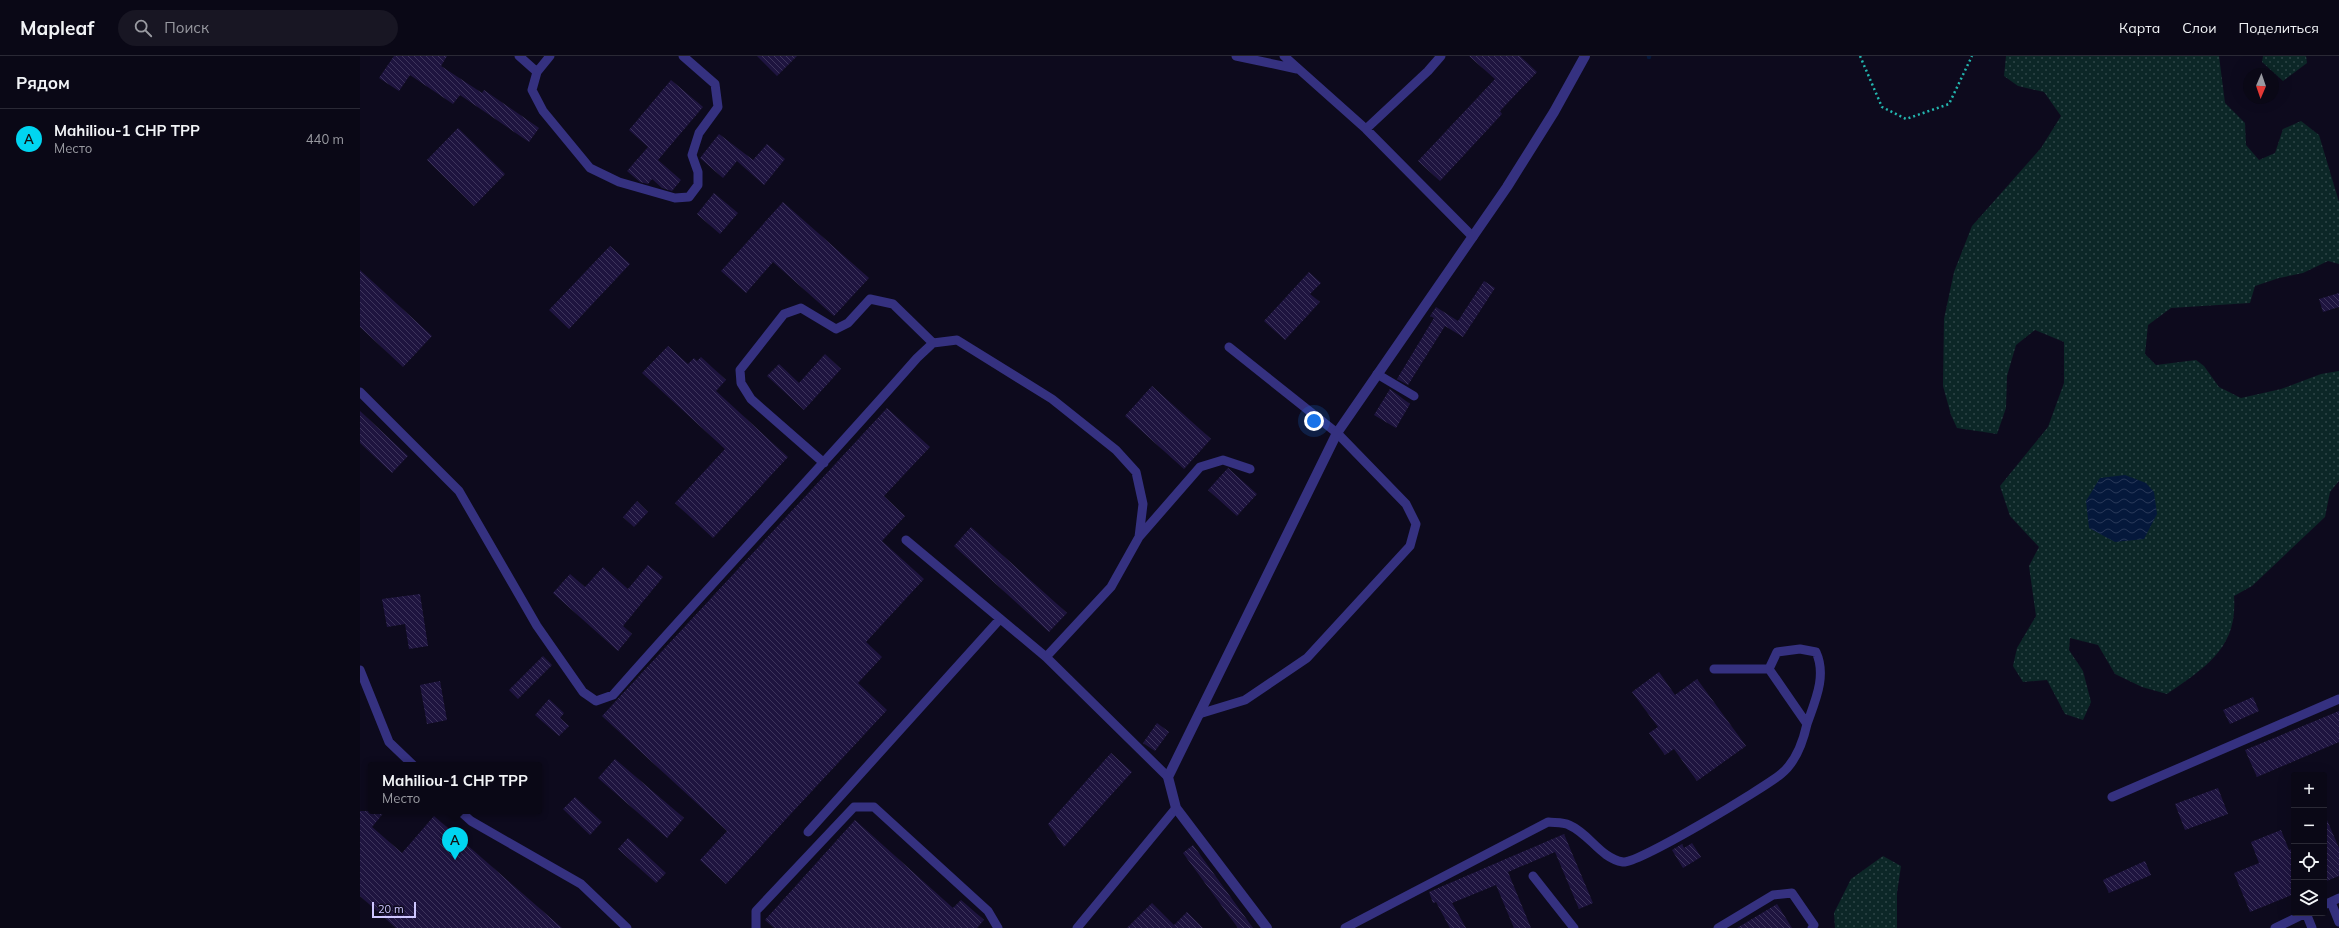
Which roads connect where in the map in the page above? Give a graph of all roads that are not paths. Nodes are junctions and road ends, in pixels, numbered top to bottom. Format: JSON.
{"nodes":[{"id":1,"x":519,"y":56,"type":"edge"},
{"id":2,"x":550,"y":56,"type":"edge"},
{"id":3,"x":683,"y":56,"type":"edge"},
{"id":4,"x":1236,"y":56,"type":"edge"},
{"id":5,"x":1284,"y":56,"type":"edge"},
{"id":6,"x":1441,"y":56,"type":"edge"},
{"id":7,"x":1585,"y":56,"type":"edge"},
{"id":8,"x":1299,"y":69,"type":"junction"},
{"id":9,"x":537,"y":72,"type":"junction"},
{"id":10,"x":1366,"y":129,"type":"junction"},
{"id":11,"x":1473,"y":237,"type":"junction"},
{"id":12,"x":933,"y":343,"type":"junction"},
{"id":13,"x":1229,"y":346,"type":"dead end"},
{"id":14,"x":1378,"y":374,"type":"junction"},
{"id":15,"x":360,"y":392,"type":"edge"},
{"id":16,"x":1414,"y":396,"type":"dead end"},
{"id":17,"x":1336,"y":433,"type":"junction"},
{"id":18,"x":824,"y":463,"type":"junction"},
{"id":19,"x":1250,"y":469,"type":"dead end"},
{"id":20,"x":1140,"y":537,"type":"junction"},
{"id":21,"x":906,"y":540,"type":"dead end"},
{"id":22,"x":1000,"y":619,"type":"junction"},
{"id":23,"x":1046,"y":657,"type":"junction"},
{"id":24,"x":1714,"y":669,"type":"dead end"},
{"id":25,"x":1768,"y":669,"type":"junction"},
{"id":26,"x":360,"y":670,"type":"edge"},
{"id":27,"x":2339,"y":699,"type":"edge"},
{"id":28,"x":1199,"y":714,"type":"junction"},
{"id":29,"x":1807,"y":724,"type":"junction"},
{"id":30,"x":410,"y":762,"type":"edge"},
{"id":31,"x":1168,"y":777,"type":"junction"},
{"id":32,"x":2112,"y":797,"type":"dead end"},
{"id":33,"x":1176,"y":808,"type":"junction"},
{"id":34,"x":463,"y":814,"type":"edge"},
{"id":35,"x":808,"y":832,"type":"dead end"},
{"id":36,"x":1533,"y":876,"type":"dead end"},
{"id":37,"x":2331,"y":901,"type":"edge"},
{"id":38,"x":2300,"y":916,"type":"edge"},
{"id":39,"x":2307,"y":916,"type":"edge"},
{"id":40,"x":2339,"y":922,"type":"edge"},
{"id":41,"x":627,"y":928,"type":"edge"},
{"id":42,"x":756,"y":928,"type":"edge"},
{"id":43,"x":998,"y":928,"type":"edge"},
{"id":44,"x":1077,"y":928,"type":"edge"},
{"id":45,"x":1267,"y":928,"type":"edge"},
{"id":46,"x":1345,"y":928,"type":"edge"},
{"id":47,"x":1574,"y":928,"type":"edge"},
{"id":48,"x":1718,"y":928,"type":"edge"},
{"id":49,"x":1812,"y":928,"type":"edge"},
{"id":50,"x":2275,"y":928,"type":"edge"},
{"id":51,"x":2312,"y":928,"type":"edge"}],
"edges":[{"from":1,"to":9,"type":"lane"},
{"from":2,"to":9,"type":"lane"},
{"from":3,"to":9,"type":"lane"},
{"from":4,"to":8,"type":"lane"},
{"from":5,"to":8,"type":"lane"},
{"from":6,"to":10,"type":"lane"},
{"from":7,"to":11,"type":"street"},
{"from":8,"to":10,"type":"lane"},
{"from":10,"to":11,"type":"lane"},
{"from":11,"to":14,"type":"street"},
{"from":12,"to":18,"type":"lane"},
{"from":12,"to":18,"type":"lane"},
{"from":12,"to":20,"type":"lane"},
{"from":13,"to":17,"type":"lane"},
{"from":14,"to":16,"type":"lane"},
{"from":14,"to":17,"type":"street"},
{"from":15,"to":18,"type":"lane"},
{"from":17,"to":28,"type":"street"},
{"from":17,"to":28,"type":"lane"},
{"from":19,"to":20,"type":"lane"},
{"from":20,"to":23,"type":"lane"},
{"from":21,"to":22,"type":"lane"},
{"from":22,"to":23,"type":"lane"},
{"from":22,"to":35,"type":"lane"},
{"from":23,"to":31,"type":"lane"},
{"from":24,"to":25,"type":"lane"},
{"from":25,"to":29,"type":"lane"},
{"from":25,"to":29,"type":"lane"},
{"from":26,"to":30,"type":"lane"},
{"from":27,"to":32,"type":"lane"},
{"from":28,"to":31,"type":"street"},
{"from":29,"to":46,"type":"lane"},
{"from":31,"to":33,"type":"street"},
{"from":33,"to":44,"type":"lane"},
{"from":33,"to":45,"type":"street"},
{"from":34,"to":41,"type":"lane"},
{"from":36,"to":47,"type":"lane"},
{"from":37,"to":40,"type":"lane"},
{"from":38,"to":50,"type":"lane"},
{"from":39,"to":51,"type":"lane"},
{"from":42,"to":43,"type":"lane"},
{"from":48,"to":49,"type":"lane"}]}
